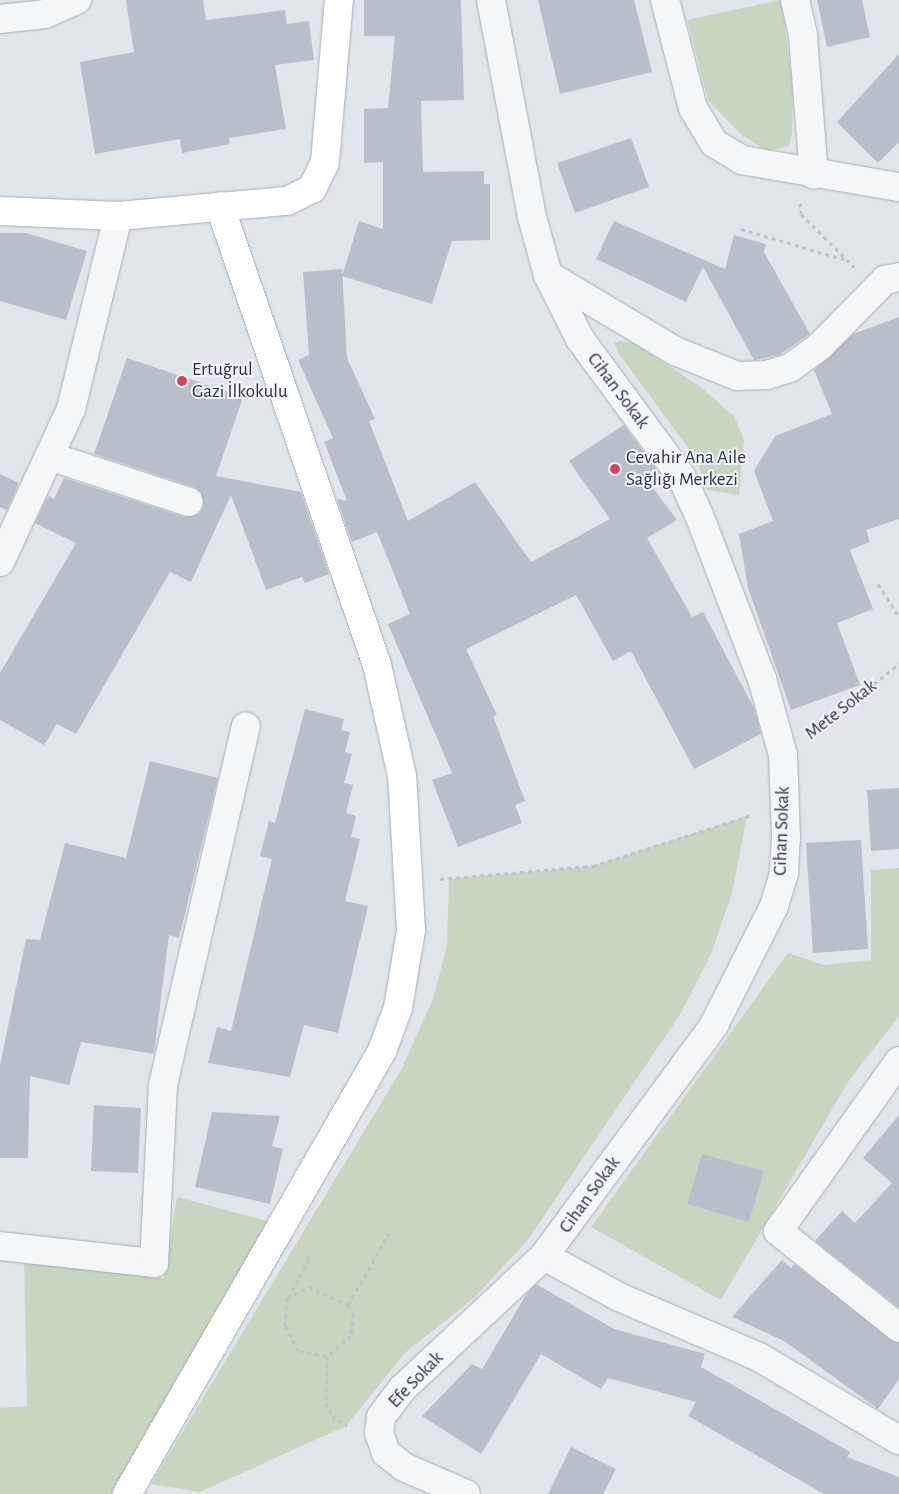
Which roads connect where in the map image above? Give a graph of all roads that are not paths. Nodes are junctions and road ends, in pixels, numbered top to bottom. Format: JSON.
{"nodes":[{"id":1,"x":77,"y":0,"type":"edge"},
{"id":2,"x":339,"y":0,"type":"edge"},
{"id":3,"x":492,"y":0,"type":"edge"},
{"id":4,"x":665,"y":0,"type":"edge"},
{"id":5,"x":795,"y":0,"type":"edge"},
{"id":6,"x":0,"y":19,"type":"edge"},
{"id":7,"x":807,"y":173,"type":"junction"},
{"id":8,"x":899,"y":187,"type":"edge"},
{"id":9,"x":220,"y":206,"type":"junction"},
{"id":10,"x":0,"y":212,"type":"edge"},
{"id":11,"x":118,"y":216,"type":"junction"},
{"id":12,"x":548,"y":275,"type":"junction"},
{"id":13,"x":887,"y":283,"type":"edge"},
{"id":14,"x":49,"y":456,"type":"junction"},
{"id":15,"x":188,"y":502,"type":"dead end"},
{"id":16,"x":0,"y":562,"type":"edge"},
{"id":17,"x":246,"y":726,"type":"dead end"},
{"id":18,"x":899,"y":1061,"type":"edge"},
{"id":19,"x":0,"y":1246,"type":"edge"},
{"id":20,"x":544,"y":1256,"type":"junction"},
{"id":21,"x":899,"y":1328,"type":"edge"},
{"id":22,"x":896,"y":1436,"type":"edge"},
{"id":23,"x":127,"y":1494,"type":"edge"},
{"id":24,"x":466,"y":1494,"type":"edge"}],
"edges":[{"from":1,"to":6,"type":"street"},
{"from":2,"to":9,"type":"main road"},
{"from":3,"to":12,"type":"street","name":"Cihan Sokak"},
{"from":4,"to":7,"type":"street"},
{"from":5,"to":7,"type":"street"},
{"from":7,"to":8,"type":"street"},
{"from":9,"to":11,"type":"main road"},
{"from":9,"to":23,"type":"main road"},
{"from":10,"to":11,"type":"main road"},
{"from":11,"to":14,"type":"street"},
{"from":12,"to":13,"type":"street"},
{"from":12,"to":20,"type":"street","name":"Cihan Sokak"},
{"from":14,"to":15,"type":"street"},
{"from":14,"to":16,"type":"street"},
{"from":17,"to":19,"type":"street"},
{"from":18,"to":21,"type":"street"},
{"from":20,"to":22,"type":"street"},
{"from":20,"to":24,"type":"street","name":"Efe Sokak"}]}
